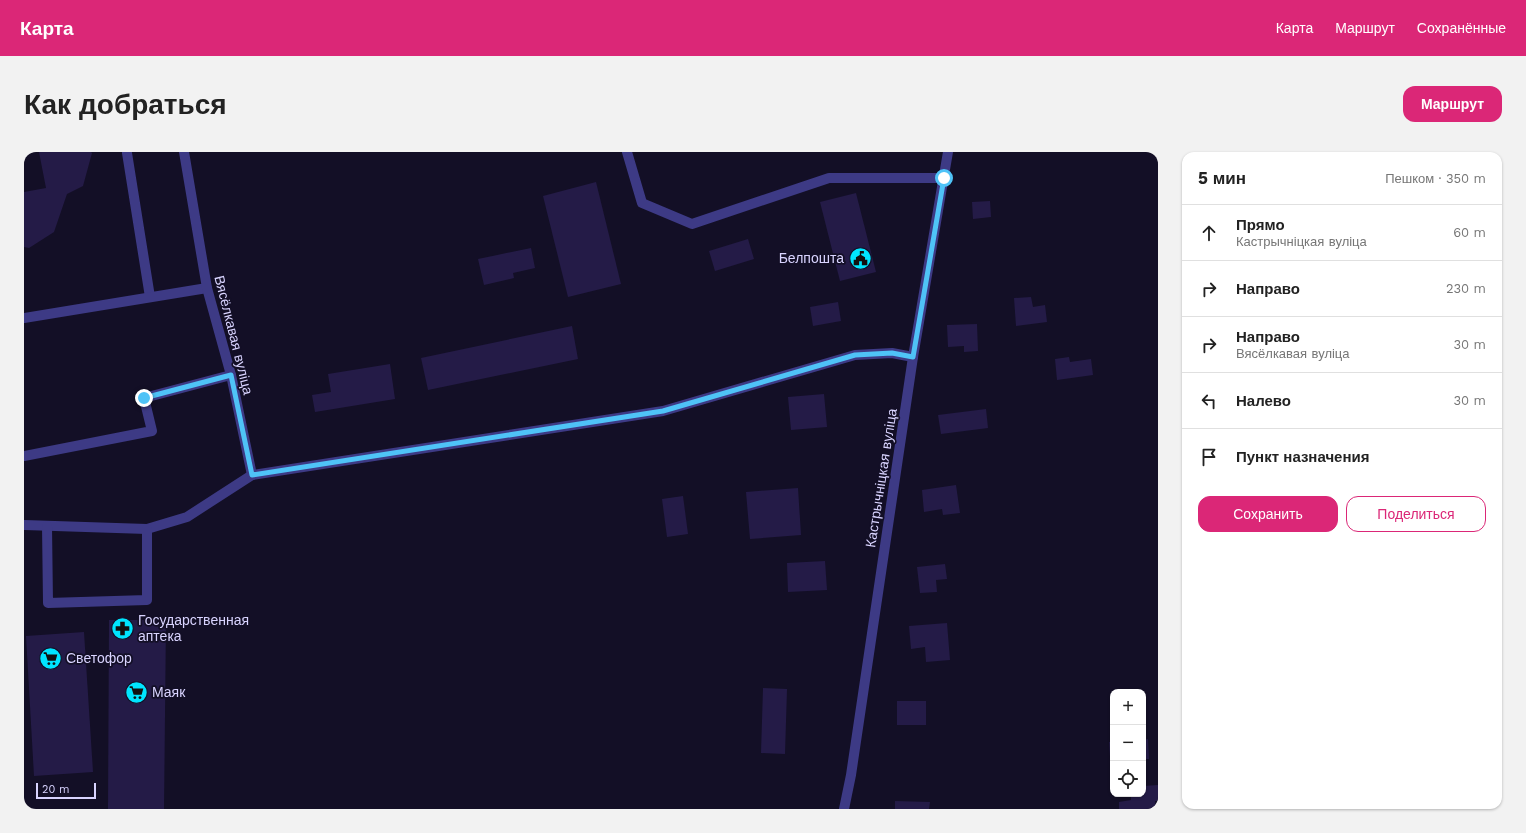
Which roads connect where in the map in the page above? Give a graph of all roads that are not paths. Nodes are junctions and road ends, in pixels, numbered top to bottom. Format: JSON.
{"nodes":[{"id":1,"x":184,"y":152,"type":"edge"},
{"id":2,"x":627,"y":152,"type":"edge"},
{"id":3,"x":948,"y":152,"type":"edge"},
{"id":4,"x":127,"y":153,"type":"edge"},
{"id":5,"x":944,"y":178,"type":"junction"},
{"id":6,"x":207,"y":288,"type":"junction"},
{"id":7,"x":150,"y":297,"type":"junction"},
{"id":8,"x":24,"y":318,"type":"edge"},
{"id":9,"x":913,"y":357,"type":"junction"},
{"id":10,"x":231,"y":375,"type":"junction"},
{"id":11,"x":24,"y":456,"type":"edge"},
{"id":12,"x":252,"y":475,"type":"junction"},
{"id":13,"x":24,"y":525,"type":"edge"},
{"id":14,"x":47,"y":526,"type":"junction"},
{"id":15,"x":147,"y":529,"type":"junction"},
{"id":16,"x":844,"y":809,"type":"edge"}],
"edges":[{"from":1,"to":6,"type":"street","name":"Вясёлкавая вуліца"},
{"from":2,"to":5,"type":"street"},
{"from":3,"to":5,"type":"street","name":"Кастрычніцкая вуліца"},
{"from":4,"to":7,"type":"street"},
{"from":5,"to":9,"type":"street","name":"Кастрычніцкая вуліца"},
{"from":6,"to":7,"type":"street"},
{"from":6,"to":10,"type":"street","name":"Вясёлкавая вуліца"},
{"from":7,"to":8,"type":"street"},
{"from":9,"to":12,"type":"street"},
{"from":9,"to":16,"type":"street","name":"Кастрычніцкая вуліца"},
{"from":10,"to":11,"type":"street"},
{"from":10,"to":12,"type":"street","name":"Вясёлкавая вуліца"},
{"from":12,"to":15,"type":"street"},
{"from":13,"to":14,"type":"street"},
{"from":14,"to":15,"type":"street"},
{"from":14,"to":15,"type":"street"}]}
